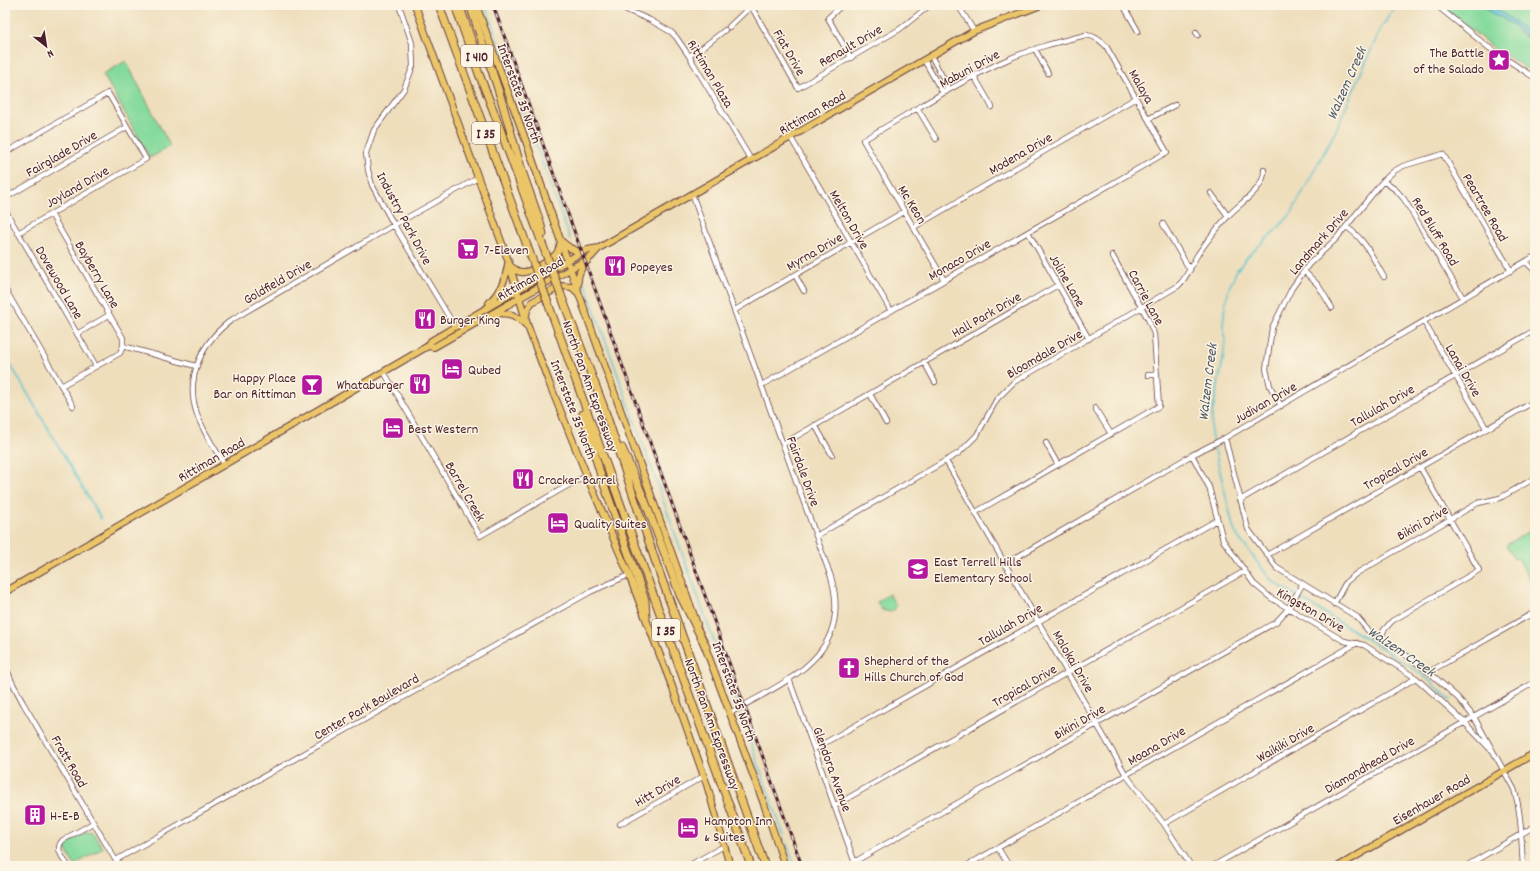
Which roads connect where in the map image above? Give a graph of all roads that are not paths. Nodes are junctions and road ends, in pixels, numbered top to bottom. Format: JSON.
{"nodes":[{"id":1,"x":399,"y":5,"type":"edge"},
{"id":2,"x":415,"y":5,"type":"edge"},
{"id":3,"x":439,"y":5,"type":"edge"},
{"id":4,"x":454,"y":5,"type":"edge"},
{"id":5,"x":460,"y":5,"type":"edge"},
{"id":6,"x":470,"y":5,"type":"edge"},
{"id":7,"x":476,"y":5,"type":"edge"},
{"id":8,"x":615,"y":5,"type":"edge"},
{"id":9,"x":752,"y":5,"type":"edge"},
{"id":10,"x":842,"y":5,"type":"edge"},
{"id":11,"x":930,"y":5,"type":"edge"},
{"id":12,"x":958,"y":5,"type":"edge"},
{"id":13,"x":1041,"y":5,"type":"edge"},
{"id":14,"x":1123,"y":5,"type":"edge"},
{"id":15,"x":1436,"y":5,"type":"edge"},
{"id":16,"x":974,"y":31,"type":"junction"},
{"id":17,"x":1138,"y":31,"type":"dead end"},
{"id":18,"x":1093,"y":36,"type":"joint"},
{"id":19,"x":1035,"y":49,"type":"junction"},
{"id":20,"x":689,"y":56,"type":"junction"},
{"id":21,"x":931,"y":56,"type":"junction"},
{"id":22,"x":850,"y":58,"type":"junction"},
{"id":23,"x":924,"y":60,"type":"junction"},
{"id":24,"x":1048,"y":73,"type":"dead end"},
{"id":25,"x":974,"y":76,"type":"junction"},
{"id":26,"x":1535,"y":78,"type":"edge"},
{"id":27,"x":798,"y":88,"type":"joint"},
{"id":28,"x":946,"y":92,"type":"junction"},
{"id":29,"x":1136,"y":98,"type":"junction"},
{"id":30,"x":1175,"y":105,"type":"dead end"},
{"id":31,"x":492,"y":107,"type":"junction"},
{"id":32,"x":992,"y":107,"type":"dead end"},
{"id":33,"x":918,"y":109,"type":"junction"},
{"id":34,"x":1148,"y":119,"type":"junction"},
{"id":35,"x":127,"y":127,"type":"junction"},
{"id":36,"x":791,"y":138,"type":"junction"},
{"id":37,"x":936,"y":139,"type":"dead end"},
{"id":38,"x":863,"y":140,"type":"joint"},
{"id":39,"x":5,"y":152,"type":"edge"},
{"id":40,"x":1167,"y":152,"type":"joint"},
{"id":41,"x":1443,"y":154,"type":"joint"},
{"id":42,"x":751,"y":160,"type":"junction"},
{"id":43,"x":1264,"y":170,"type":"dead end"},
{"id":44,"x":478,"y":178,"type":"junction"},
{"id":45,"x":1383,"y":181,"type":"junction"},
{"id":46,"x":1211,"y":193,"type":"dead end"},
{"id":47,"x":692,"y":194,"type":"junction"},
{"id":48,"x":5,"y":198,"type":"edge"},
{"id":49,"x":5,"y":210,"type":"edge"},
{"id":50,"x":905,"y":211,"type":"junction"},
{"id":51,"x":51,"y":214,"type":"junction"},
{"id":52,"x":1228,"y":216,"type":"junction"},
{"id":53,"x":1163,"y":224,"type":"dead end"},
{"id":54,"x":394,"y":225,"type":"junction"},
{"id":55,"x":914,"y":227,"type":"junction"},
{"id":56,"x":1346,"y":227,"type":"junction"},
{"id":57,"x":1028,"y":232,"type":"junction"},
{"id":58,"x":18,"y":233,"type":"junction"},
{"id":59,"x":561,"y":241,"type":"junction"},
{"id":60,"x":851,"y":242,"type":"junction"},
{"id":61,"x":599,"y":248,"type":"junction"},
{"id":62,"x":581,"y":253,"type":"junction"},
{"id":63,"x":546,"y":254,"type":"junction"},
{"id":64,"x":1112,"y":255,"type":"dead end"},
{"id":65,"x":1535,"y":256,"type":"edge"},
{"id":66,"x":591,"y":257,"type":"junction"},
{"id":67,"x":568,"y":261,"type":"junction"},
{"id":68,"x":1526,"y":262,"type":"junction"},
{"id":69,"x":509,"y":263,"type":"junction"},
{"id":70,"x":570,"y":269,"type":"junction"},
{"id":71,"x":1190,"y":270,"type":"junction"},
{"id":72,"x":1304,"y":271,"type":"junction"},
{"id":73,"x":1511,"y":271,"type":"junction"},
{"id":74,"x":1535,"y":271,"type":"edge"},
{"id":75,"x":795,"y":275,"type":"junction"},
{"id":76,"x":1384,"y":277,"type":"dead end"},
{"id":77,"x":944,"y":280,"type":"junction"},
{"id":78,"x":1058,"y":285,"type":"junction"},
{"id":79,"x":5,"y":289,"type":"edge"},
{"id":80,"x":517,"y":289,"type":"junction"},
{"id":81,"x":804,"y":291,"type":"dead end"},
{"id":82,"x":579,"y":294,"type":"junction"},
{"id":83,"x":520,"y":298,"type":"junction"},
{"id":84,"x":1463,"y":298,"type":"junction"},
{"id":85,"x":1142,"y":308,"type":"junction"},
{"id":86,"x":1332,"y":308,"type":"dead end"},
{"id":87,"x":735,"y":310,"type":"junction"},
{"id":88,"x":481,"y":311,"type":"junction"},
{"id":89,"x":891,"y":311,"type":"junction"},
{"id":90,"x":109,"y":315,"type":"junction"},
{"id":91,"x":489,"y":315,"type":"junction"},
{"id":92,"x":526,"y":316,"type":"junction"},
{"id":93,"x":1424,"y":322,"type":"junction"},
{"id":94,"x":455,"y":327,"type":"junction"},
{"id":95,"x":528,"y":327,"type":"junction"},
{"id":96,"x":1535,"y":330,"type":"edge"},
{"id":97,"x":77,"y":334,"type":"junction"},
{"id":98,"x":1089,"y":339,"type":"junction"},
{"id":99,"x":123,"y":346,"type":"junction"},
{"id":100,"x":428,"y":346,"type":"junction"},
{"id":101,"x":924,"y":362,"type":"junction"},
{"id":102,"x":96,"y":366,"type":"junction"},
{"id":103,"x":196,"y":366,"type":"junction"},
{"id":104,"x":384,"y":372,"type":"junction"},
{"id":105,"x":1157,"y":374,"type":"junction"},
{"id":106,"x":1148,"y":375,"type":"dead end"},
{"id":107,"x":1455,"y":376,"type":"junction"},
{"id":108,"x":936,"y":382,"type":"dead end"},
{"id":109,"x":762,"y":385,"type":"junction"},
{"id":110,"x":61,"y":386,"type":"junction"},
{"id":111,"x":580,"y":394,"type":"junction"},
{"id":112,"x":870,"y":394,"type":"junction"},
{"id":113,"x":1535,"y":400,"type":"edge"},
{"id":114,"x":603,"y":405,"type":"junction"},
{"id":115,"x":73,"y":406,"type":"dead end"},
{"id":116,"x":1281,"y":406,"type":"junction"},
{"id":117,"x":1095,"y":408,"type":"dead end"},
{"id":118,"x":886,"y":423,"type":"dead end"},
{"id":119,"x":815,"y":425,"type":"junction"},
{"id":120,"x":1486,"y":428,"type":"junction"},
{"id":121,"x":1110,"y":434,"type":"junction"},
{"id":122,"x":1225,"y":438,"type":"junction"},
{"id":123,"x":783,"y":444,"type":"junction"},
{"id":124,"x":1046,"y":444,"type":"dead end"},
{"id":125,"x":832,"y":455,"type":"dead end"},
{"id":126,"x":1192,"y":455,"type":"junction"},
{"id":127,"x":946,"y":461,"type":"junction"},
{"id":128,"x":1058,"y":464,"type":"junction"},
{"id":129,"x":225,"y":465,"type":"junction"},
{"id":130,"x":1420,"y":467,"type":"junction"},
{"id":131,"x":586,"y":476,"type":"junction"},
{"id":132,"x":1535,"y":478,"type":"edge"},
{"id":133,"x":1240,"y":500,"type":"junction"},
{"id":134,"x":976,"y":512,"type":"junction"},
{"id":135,"x":1450,"y":519,"type":"junction"},
{"id":136,"x":1217,"y":520,"type":"junction"},
{"id":137,"x":816,"y":536,"type":"junction"},
{"id":138,"x":1267,"y":555,"type":"junction"},
{"id":139,"x":1005,"y":564,"type":"junction"},
{"id":140,"x":1245,"y":571,"type":"junction"},
{"id":141,"x":629,"y":575,"type":"junction"},
{"id":142,"x":1302,"y":585,"type":"junction"},
{"id":143,"x":5,"y":586,"type":"edge"},
{"id":144,"x":12,"y":588,"type":"junction"},
{"id":145,"x":5,"y":592,"type":"edge"},
{"id":146,"x":1334,"y":604,"type":"junction"},
{"id":147,"x":1288,"y":608,"type":"junction"},
{"id":148,"x":1535,"y":612,"type":"edge"},
{"id":149,"x":646,"y":617,"type":"junction"},
{"id":150,"x":1038,"y":621,"type":"junction"},
{"id":151,"x":1380,"y":640,"type":"junction"},
{"id":152,"x":1357,"y":643,"type":"junction"},
{"id":153,"x":706,"y":647,"type":"junction"},
{"id":154,"x":5,"y":665,"type":"edge"},
{"id":155,"x":1068,"y":672,"type":"junction"},
{"id":156,"x":1429,"y":672,"type":"junction"},
{"id":157,"x":1416,"y":678,"type":"junction"},
{"id":158,"x":789,"y":679,"type":"junction"},
{"id":159,"x":1535,"y":682,"type":"edge"},
{"id":160,"x":735,"y":710,"type":"junction"},
{"id":161,"x":1474,"y":717,"type":"junction"},
{"id":162,"x":1464,"y":722,"type":"junction"},
{"id":163,"x":1097,"y":724,"type":"junction"},
{"id":164,"x":814,"y":749,"type":"junction"},
{"id":165,"x":1491,"y":751,"type":"junction"},
{"id":166,"x":1535,"y":752,"type":"edge"},
{"id":167,"x":1504,"y":771,"type":"junction"},
{"id":168,"x":1126,"y":775,"type":"junction"},
{"id":169,"x":704,"y":776,"type":"junction"},
{"id":170,"x":834,"y":806,"type":"junction"},
{"id":171,"x":93,"y":823,"type":"junction"},
{"id":172,"x":620,"y":824,"type":"dead end"},
{"id":173,"x":1164,"y":824,"type":"junction"},
{"id":174,"x":1535,"y":826,"type":"edge"},
{"id":175,"x":1521,"y":834,"type":"junction"},
{"id":176,"x":724,"y":846,"type":"junction"},
{"id":177,"x":998,"y":848,"type":"junction"},
{"id":178,"x":116,"y":860,"type":"junction"},
{"id":179,"x":855,"y":864,"type":"edge"},
{"id":180,"x":68,"y":866,"type":"edge"},
{"id":181,"x":119,"y":866,"type":"edge"},
{"id":182,"x":688,"y":866,"type":"edge"},
{"id":183,"x":730,"y":866,"type":"edge"},
{"id":184,"x":751,"y":866,"type":"edge"},
{"id":185,"x":765,"y":866,"type":"edge"},
{"id":186,"x":785,"y":866,"type":"edge"},
{"id":187,"x":966,"y":866,"type":"edge"},
{"id":188,"x":1009,"y":866,"type":"edge"},
{"id":189,"x":1191,"y":866,"type":"edge"},
{"id":190,"x":1213,"y":866,"type":"edge"},
{"id":191,"x":1338,"y":866,"type":"edge"},
{"id":192,"x":1466,"y":866,"type":"edge"},
{"id":193,"x":1523,"y":866,"type":"edge"}],
"edges":[{"from":1,"to":54,"type":"street","name":"Industry Park Drive"},
{"from":2,"to":44,"type":"main road","name":"Interstate 35 North"},
{"from":3,"to":111,"type":"highway","name":"North Pan Am Expressway","number":"I 35","bridge":true},
{"from":4,"to":31,"type":"highway","name":"North Pan Am Expressway","number":"I 35"},
{"from":5,"to":31,"type":"highway","number":"I 410"},
{"from":6,"to":63,"type":"highway"},
{"from":7,"to":59,"type":"main road","name":"Interstate 35 North"},
{"from":8,"to":20,"type":"street","name":"Rittiman Plaza"},
{"from":9,"to":20,"type":"street"},
{"from":9,"to":27,"type":"street","name":"Fiat Drive"},
{"from":10,"to":22,"type":"street"},
{"from":11,"to":22,"type":"street","name":"Renault Drive"},
{"from":12,"to":16,"type":"street"},
{"from":13,"to":16,"type":"main road","name":"Rittiman Road"},
{"from":14,"to":17,"type":"street"},
{"from":15,"to":26,"type":"street"},
{"from":16,"to":21,"type":"main road","name":"Rittiman Road"},
{"from":18,"to":19,"type":"street","name":"Mabuni Drive"},
{"from":18,"to":29,"type":"street","name":"Malaya"},
{"from":19,"to":24,"type":"street"},
{"from":19,"to":25,"type":"street","name":"Mabuni Drive"},
{"from":20,"to":42,"type":"street","name":"Rittiman Plaza"},
{"from":21,"to":23,"type":"main road","name":"Rittiman Road"},
{"from":21,"to":28,"type":"street"},
{"from":22,"to":27,"type":"street","name":"Renault Drive"},
{"from":23,"to":28,"type":"street"},
{"from":23,"to":36,"type":"main road","name":"Rittiman Road"},
{"from":25,"to":28,"type":"street","name":"Mabuni Drive"},
{"from":25,"to":32,"type":"street"},
{"from":28,"to":33,"type":"street","name":"Mabuni Drive"},
{"from":29,"to":34,"type":"street","name":"Malaya"},
{"from":29,"to":55,"type":"street","name":"Modena Drive"},
{"from":30,"to":34,"type":"street"},
{"from":31,"to":63,"type":"highway","name":"North Pan Am Expressway","number":"I 35"},
{"from":33,"to":37,"type":"street"},
{"from":33,"to":38,"type":"street","name":"Mabuni Drive"},
{"from":34,"to":40,"type":"street","name":"Malaya"},
{"from":35,"to":39,"type":"street"},
{"from":35,"to":48,"type":"street","name":"Fairglade Drive"},
{"from":35,"to":51,"type":"street","name":"Joyland Drive"},
{"from":36,"to":42,"type":"main road","name":"Rittiman Road"},
{"from":36,"to":60,"type":"street","name":"Melton Drive"},
{"from":38,"to":50,"type":"street","name":"Mc Keon"},
{"from":40,"to":57,"type":"street","name":"Monaco Drive"},
{"from":41,"to":45,"type":"street","name":"Landmark Drive"},
{"from":41,"to":73,"type":"street","name":"Peartree Road"},
{"from":42,"to":47,"type":"main road","name":"Rittiman Road"},
{"from":43,"to":52,"type":"street","name":"Bloomdale Drive"},
{"from":44,"to":54,"type":"street","name":"Goldfield Drive"},
{"from":44,"to":69,"type":"main road","name":"Interstate 35 North"},
{"from":45,"to":56,"type":"street","name":"Landmark Drive"},
{"from":45,"to":84,"type":"street","name":"Red Bluff Road"},
{"from":46,"to":52,"type":"street"},
{"from":47,"to":61,"type":"main road","name":"Rittiman Road"},
{"from":47,"to":87,"type":"street","name":"Fairdale Drive"},
{"from":49,"to":58,"type":"street","name":"Dovewood Lane"},
{"from":50,"to":55,"type":"street","name":"Mc Keon"},
{"from":50,"to":60,"type":"street","name":"Myrna Drive"},
{"from":51,"to":58,"type":"street","name":"Joyland Drive"},
{"from":51,"to":90,"type":"street","name":"Bayberry Lane"},
{"from":52,"to":71,"type":"street","name":"Bloomdale Drive"},
{"from":53,"to":71,"type":"street"},
{"from":54,"to":94,"type":"street","name":"Industry Park Drive"},
{"from":54,"to":103,"type":"street","name":"Goldfield Drive"},
{"from":55,"to":77,"type":"street","name":"Mc Keon"},
{"from":56,"to":72,"type":"street","name":"Landmark Drive"},
{"from":56,"to":76,"type":"street"},
{"from":57,"to":77,"type":"street","name":"Monaco Drive"},
{"from":57,"to":78,"type":"street","name":"Joline Lane"},
{"from":58,"to":97,"type":"street","name":"Dovewood Lane"},
{"from":59,"to":62,"type":"main road"},
{"from":59,"to":67,"type":"main road","name":"Interstate 35 North"},
{"from":59,"to":69,"type":"main road"},
{"from":60,"to":75,"type":"street","name":"Myrna Drive"},
{"from":60,"to":89,"type":"street","name":"Melton Drive"},
{"from":61,"to":62,"type":"main road","name":"Rittiman Road"},
{"from":61,"to":66,"type":"main road","name":"Rittiman Road"},
{"from":62,"to":67,"type":"main road","name":"Rittiman Road"},
{"from":63,"to":114,"type":"highway","name":"North Pan Am Expressway","number":"I 35","bridge":true},
{"from":64,"to":85,"type":"street","name":"Carrie Lane"},
{"from":65,"to":68,"type":"street","name":"Judivan Drive"},
{"from":66,"to":70,"type":"main road","name":"Rittiman Road"},
{"from":66,"to":82,"type":"main road"},
{"from":67,"to":70,"type":"main road","name":"Interstate 35 North"},
{"from":67,"to":80,"type":"main road","name":"Rittiman Road"},
{"from":68,"to":73,"type":"street","name":"Judivan Drive"},
{"from":68,"to":74,"type":"street"},
{"from":69,"to":80,"type":"main road","name":"Interstate 35 North"},
{"from":69,"to":88,"type":"main road"},
{"from":70,"to":82,"type":"main road","name":"Interstate 35 North"},
{"from":70,"to":83,"type":"main road","name":"Rittiman Road"},
{"from":71,"to":85,"type":"street","name":"Bloomdale Drive"},
{"from":72,"to":86,"type":"street"},
{"from":72,"to":116,"type":"street","name":"Landmark Drive"},
{"from":73,"to":84,"type":"street","name":"Judivan Drive"},
{"from":75,"to":81,"type":"street"},
{"from":75,"to":87,"type":"street","name":"Myrna Drive"},
{"from":77,"to":89,"type":"street","name":"Monaco Drive"},
{"from":78,"to":98,"type":"street","name":"Joline Lane"},
{"from":78,"to":101,"type":"street","name":"Hall Park Drive"},
{"from":79,"to":110,"type":"street"},
{"from":80,"to":83,"type":"main road","name":"Interstate 35 North"},
{"from":80,"to":88,"type":"main road","name":"Rittiman Road"},
{"from":82,"to":92,"type":"main road"},
{"from":82,"to":153,"type":"main road","name":"Interstate 35 North"},
{"from":83,"to":91,"type":"main road","name":"Rittiman Road"},
{"from":83,"to":92,"type":"main road","name":"Interstate 35 North"},
{"from":84,"to":93,"type":"street","name":"Judivan Drive"},
{"from":85,"to":98,"type":"street","name":"Bloomdale Drive"},
{"from":85,"to":105,"type":"street","name":"Carrie Lane"},
{"from":87,"to":109,"type":"street","name":"Fairdale Drive"},
{"from":88,"to":94,"type":"main road","name":"Rittiman Road"},
{"from":89,"to":109,"type":"street","name":"Monaco Drive"},
{"from":90,"to":97,"type":"street"},
{"from":90,"to":99,"type":"street","name":"Bayberry Lane"},
{"from":91,"to":95,"type":"main road"},
{"from":91,"to":100,"type":"main road","name":"Rittiman Road"},
{"from":92,"to":95,"type":"main road","name":"Interstate 35 North"},
{"from":93,"to":107,"type":"street","name":"Lanai Drive"},
{"from":93,"to":116,"type":"street","name":"Judivan Drive"},
{"from":94,"to":100,"type":"main road","name":"Rittiman Road"},
{"from":95,"to":131,"type":"main road","name":"Interstate 35 North"},
{"from":96,"to":107,"type":"street","name":"Tallulah Drive"},
{"from":97,"to":102,"type":"street","name":"Dovewood Lane"},
{"from":98,"to":127,"type":"street","name":"Bloomdale Drive"},
{"from":99,"to":102,"type":"street"},
{"from":99,"to":103,"type":"street"},
{"from":100,"to":104,"type":"main road","name":"Rittiman Road"},
{"from":101,"to":108,"type":"street"},
{"from":101,"to":112,"type":"street","name":"Hall Park Drive"},
{"from":102,"to":110,"type":"street"},
{"from":103,"to":129,"type":"street","name":"Goldfield Drive"},
{"from":104,"to":129,"type":"main road","name":"Rittiman Road"},
{"from":104,"to":131,"type":"street","name":"Barrel Creek"},
{"from":105,"to":106,"type":"street"},
{"from":105,"to":121,"type":"street","name":"Carrie Lane"},
{"from":107,"to":120,"type":"street","name":"Lanai Drive"},
{"from":107,"to":133,"type":"street","name":"Tallulah Drive"},
{"from":109,"to":123,"type":"street","name":"Fairdale Drive"},
{"from":110,"to":115,"type":"street"},
{"from":111,"to":149,"type":"highway"},
{"from":111,"to":184,"type":"highway","name":"North Pan Am Expressway","number":"I 35"},
{"from":112,"to":118,"type":"street"},
{"from":112,"to":119,"type":"street","name":"Hall Park Drive"},
{"from":113,"to":120,"type":"street","name":"Tropical Drive"},
{"from":114,"to":153,"type":"highway"},
{"from":114,"to":185,"type":"highway","name":"North Pan Am Expressway","number":"I 35"},
{"from":116,"to":122,"type":"street","name":"Judivan Drive"},
{"from":117,"to":121,"type":"street"},
{"from":119,"to":123,"type":"street","name":"Hall Park Drive"},
{"from":119,"to":125,"type":"street"},
{"from":120,"to":130,"type":"street","name":"Tropical Drive"},
{"from":121,"to":128,"type":"street"},
{"from":122,"to":126,"type":"street","name":"Judivan Drive"},
{"from":122,"to":133,"type":"street","name":"Kingston Drive"},
{"from":123,"to":137,"type":"street","name":"Fairdale Drive"},
{"from":124,"to":128,"type":"street"},
{"from":126,"to":136,"type":"street","name":"Kingston Drive"},
{"from":126,"to":139,"type":"street","name":"Judivan Drive"},
{"from":127,"to":134,"type":"street","name":"Molokai Drive"},
{"from":127,"to":137,"type":"street","name":"Bloomdale Drive"},
{"from":128,"to":134,"type":"street"},
{"from":129,"to":144,"type":"main road","name":"Rittiman Road"},
{"from":130,"to":135,"type":"street"},
{"from":130,"to":138,"type":"street","name":"Tropical Drive"},
{"from":131,"to":141,"type":"main road","name":"Interstate 35 North"},
{"from":132,"to":135,"type":"street","name":"Bikini Drive"},
{"from":133,"to":138,"type":"street","name":"Kingston Drive"},
{"from":134,"to":139,"type":"street","name":"Molokai Drive"},
{"from":135,"to":146,"type":"street","name":"Bikini Drive"},
{"from":135,"to":151,"type":"street"},
{"from":136,"to":140,"type":"street","name":"Kingston Drive"},
{"from":136,"to":150,"type":"street","name":"Tallulah Drive"},
{"from":137,"to":158,"type":"street","name":"Fairdale Drive"},
{"from":138,"to":142,"type":"street","name":"Kingston Drive"},
{"from":139,"to":150,"type":"street","name":"Molokai Drive"},
{"from":140,"to":147,"type":"street","name":"Kingston Drive"},
{"from":140,"to":155,"type":"street","name":"Tropical Drive"},
{"from":141,"to":149,"type":"main road","name":"Interstate 35 North"},
{"from":141,"to":178,"type":"street","name":"Center Park Boulevard"},
{"from":142,"to":146,"type":"street","name":"Kingston Drive"},
{"from":142,"to":147,"type":"street","name":"Bikini Drive"},
{"from":143,"to":144,"type":"main road"},
{"from":144,"to":145,"type":"main road","name":"Rittiman Road"},
{"from":146,"to":151,"type":"street","name":"Kingston Drive"},
{"from":147,"to":152,"type":"street","name":"Kingston Drive"},
{"from":147,"to":163,"type":"street","name":"Bikini Drive"},
{"from":148,"to":156,"type":"street"},
{"from":149,"to":169,"type":"main road","name":"Interstate 35 North"},
{"from":150,"to":155,"type":"street","name":"Molokai Drive"},
{"from":150,"to":164,"type":"street","name":"Tallulah Drive"},
{"from":151,"to":156,"type":"street","name":"Kingston Drive"},
{"from":152,"to":157,"type":"street","name":"Kingston Drive"},
{"from":152,"to":168,"type":"street","name":"Moana Drive"},
{"from":153,"to":160,"type":"main road","name":"Interstate 35 North"},
{"from":154,"to":171,"type":"street","name":"Fratt Road"},
{"from":155,"to":163,"type":"street","name":"Molokai Drive"},
{"from":155,"to":170,"type":"street","name":"Tropical Drive"},
{"from":156,"to":161,"type":"street","name":"Kingston Drive"},
{"from":157,"to":162,"type":"street","name":"Kingston Drive"},
{"from":157,"to":173,"type":"street","name":"Waikiki Drive"},
{"from":158,"to":160,"type":"street","name":"Fairdale Drive"},
{"from":158,"to":164,"type":"street","name":"Glendora Avenue"},
{"from":159,"to":161,"type":"street","name":"Diamondhead Drive"},
{"from":160,"to":186,"type":"main road","name":"Interstate 35 North"},
{"from":161,"to":162,"type":"street","name":"Diamondhead Drive"},
{"from":161,"to":165,"type":"street","name":"Kingston Drive"},
{"from":162,"to":165,"type":"street","name":"Kingston Drive"},
{"from":162,"to":190,"type":"street","name":"Diamondhead Drive"},
{"from":163,"to":168,"type":"street","name":"Molokai Drive"},
{"from":163,"to":179,"type":"street","name":"Bikini Drive"},
{"from":164,"to":170,"type":"street","name":"Glendora Avenue"},
{"from":165,"to":167,"type":"street","name":"Kingston Drive"},
{"from":166,"to":167,"type":"main road","name":"Eisenhauer Road"},
{"from":167,"to":175,"type":"street","name":"Kingston Drive"},
{"from":167,"to":191,"type":"main road","name":"Eisenhauer Road"},
{"from":168,"to":173,"type":"street","name":"Molokai Drive"},
{"from":168,"to":177,"type":"street","name":"Moana Drive"},
{"from":169,"to":172,"type":"street","name":"Hitt Drive"},
{"from":169,"to":176,"type":"main road","name":"Interstate 35 North"},
{"from":170,"to":179,"type":"street","name":"Glendora Avenue"},
{"from":171,"to":178,"type":"street","name":"Fratt Road"},
{"from":171,"to":180,"type":"street"},
{"from":173,"to":189,"type":"street","name":"Molokai Drive"},
{"from":174,"to":175,"type":"street"},
{"from":175,"to":192,"type":"street"},
{"from":175,"to":193,"type":"street","name":"Kingston Drive"},
{"from":176,"to":182,"type":"street"},
{"from":176,"to":183,"type":"main road","name":"Interstate 35 North"},
{"from":177,"to":187,"type":"street","name":"Moana Drive"},
{"from":177,"to":188,"type":"street"},
{"from":178,"to":181,"type":"street","name":"Fratt Road"}]}
